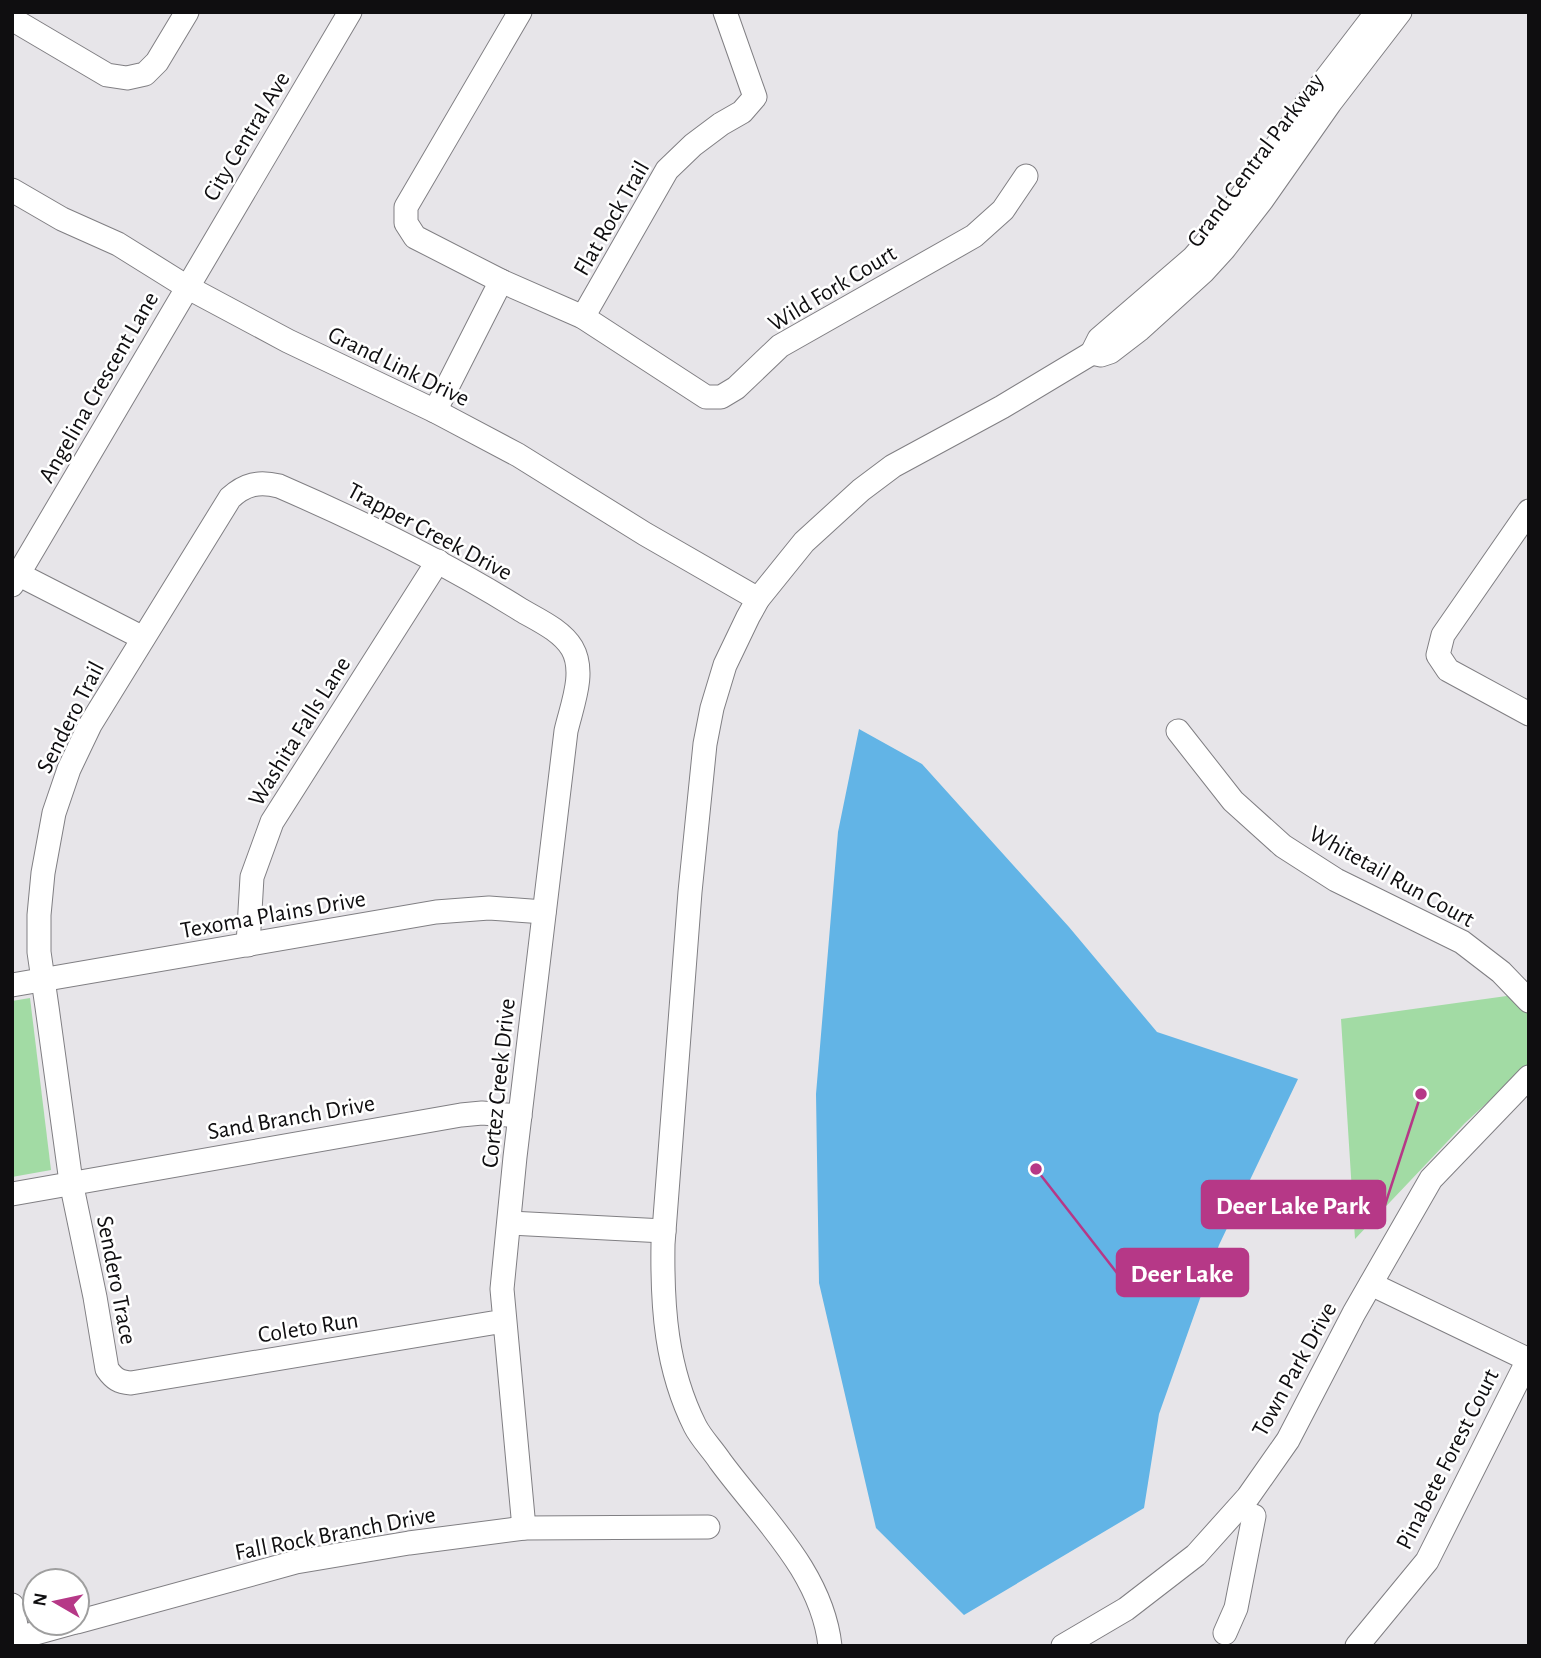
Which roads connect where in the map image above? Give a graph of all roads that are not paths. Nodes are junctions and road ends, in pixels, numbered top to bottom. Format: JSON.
{"nodes":[{"id":1,"x":187,"y":12,"type":"edge"},
{"id":2,"x":350,"y":12,"type":"edge"},
{"id":3,"x":520,"y":12,"type":"edge"},
{"id":4,"x":725,"y":12,"type":"edge"},
{"id":5,"x":1377,"y":12,"type":"edge"},
{"id":6,"x":1400,"y":12,"type":"edge"},
{"id":7,"x":12,"y":19,"type":"edge"},
{"id":8,"x":1353,"y":59,"type":"junction"},
{"id":9,"x":1026,"y":176,"type":"dead end"},
{"id":10,"x":12,"y":190,"type":"edge"},
{"id":11,"x":501,"y":281,"type":"junction"},
{"id":12,"x":187,"y":288,"type":"junction"},
{"id":13,"x":583,"y":317,"type":"junction"},
{"id":14,"x":435,"y":411,"type":"junction"},
{"id":15,"x":255,"y":484,"type":"joint"},
{"id":16,"x":1529,"y":510,"type":"edge"},
{"id":17,"x":438,"y":561,"type":"junction"},
{"id":18,"x":14,"y":577,"type":"edge"},
{"id":19,"x":758,"y":599,"type":"junction"},
{"id":20,"x":143,"y":638,"type":"junction"},
{"id":21,"x":571,"y":647,"type":"joint"},
{"id":22,"x":1529,"y":714,"type":"edge"},
{"id":23,"x":1178,"y":731,"type":"dead end"},
{"id":24,"x":544,"y":912,"type":"junction"},
{"id":25,"x":248,"y":945,"type":"junction"},
{"id":26,"x":43,"y":979,"type":"junction"},
{"id":27,"x":12,"y":985,"type":"edge"},
{"id":28,"x":1529,"y":1001,"type":"edge"},
{"id":29,"x":1529,"y":1077,"type":"edge"},
{"id":30,"x":520,"y":1116,"type":"junction"},
{"id":31,"x":71,"y":1182,"type":"junction"},
{"id":32,"x":12,"y":1194,"type":"edge"},
{"id":33,"x":510,"y":1223,"type":"junction"},
{"id":34,"x":664,"y":1231,"type":"junction"},
{"id":35,"x":1371,"y":1284,"type":"junction"},
{"id":36,"x":504,"y":1321,"type":"junction"},
{"id":37,"x":1529,"y":1360,"type":"edge"},
{"id":38,"x":121,"y":1382,"type":"joint"},
{"id":39,"x":1254,"y":1516,"type":"dead end"},
{"id":40,"x":708,"y":1527,"type":"dead end"},
{"id":41,"x":524,"y":1528,"type":"junction"},
{"id":42,"x":12,"y":1605,"type":"edge"},
{"id":43,"x":91,"y":1617,"type":"edge"},
{"id":44,"x":1225,"y":1633,"type":"dead end"},
{"id":45,"x":19,"y":1642,"type":"edge"},
{"id":46,"x":830,"y":1646,"type":"edge"},
{"id":47,"x":1063,"y":1646,"type":"edge"},
{"id":48,"x":1357,"y":1646,"type":"edge"}],
"edges":[{"from":1,"to":7,"type":"street"},
{"from":2,"to":12,"type":"street","name":"City Central Ave"},
{"from":3,"to":11,"type":"street","name":"Wild Fork Court"},
{"from":4,"to":13,"type":"street","name":"Flat Rock Trail"},
{"from":5,"to":8,"type":"street","name":"Grand Central Parkway"},
{"from":6,"to":8,"type":"street","name":"Grand Central Parkway"},
{"from":8,"to":19,"type":"street","name":"Grand Central Parkway"},
{"from":9,"to":13,"type":"street","name":"Wild Fork Court"},
{"from":10,"to":12,"type":"street","name":"Grand Link Drive"},
{"from":11,"to":13,"type":"street","name":"Wild Fork Court"},
{"from":11,"to":14,"type":"street"},
{"from":12,"to":14,"type":"street","name":"Grand Link Drive"},
{"from":12,"to":18,"type":"street","name":"Angelina Crescent Lane"},
{"from":14,"to":19,"type":"street","name":"Grand Link Drive"},
{"from":15,"to":17,"type":"street","name":"Trapper Creek Drive"},
{"from":15,"to":20,"type":"street","name":"Sendero Trail"},
{"from":16,"to":22,"type":"street"},
{"from":17,"to":21,"type":"street","name":"Trapper Creek Drive"},
{"from":17,"to":25,"type":"street","name":"Washita Falls Lane"},
{"from":18,"to":20,"type":"street"},
{"from":19,"to":34,"type":"street","name":"Grand Central Parkway"},
{"from":20,"to":26,"type":"street","name":"Sendero Trail"},
{"from":21,"to":24,"type":"street","name":"Cortez Creek Drive"},
{"from":23,"to":28,"type":"street","name":"Whitetail Run Court"},
{"from":24,"to":25,"type":"street","name":"Texoma Plains Drive"},
{"from":24,"to":30,"type":"street","name":"Cortez Creek Drive"},
{"from":25,"to":26,"type":"street","name":"Texoma Plains Drive"},
{"from":26,"to":27,"type":"street","name":"Texoma Plains Drive"},
{"from":26,"to":31,"type":"street","name":"Sendero Trail"},
{"from":29,"to":35,"type":"street","name":"Town Park Drive"},
{"from":30,"to":31,"type":"street","name":"Sand Branch Drive"},
{"from":30,"to":33,"type":"street","name":"Cortez Creek Drive"},
{"from":31,"to":32,"type":"street","name":"Sand Branch Drive"},
{"from":31,"to":38,"type":"street","name":"Sendero Trace"},
{"from":33,"to":34,"type":"street"},
{"from":33,"to":36,"type":"street","name":"Cortez Creek Drive"},
{"from":34,"to":46,"type":"street","name":"Grand Central Parkway"},
{"from":35,"to":37,"type":"street"},
{"from":35,"to":47,"type":"street","name":"Town Park Drive"},
{"from":36,"to":38,"type":"street","name":"Coleto Run"},
{"from":36,"to":41,"type":"street","name":"Cortez Creek Drive"},
{"from":37,"to":48,"type":"street","name":"Pinabete Forest Court"},
{"from":39,"to":44,"type":"street"},
{"from":40,"to":41,"type":"street","name":"Fall Rock Branch Drive"},
{"from":41,"to":43,"type":"street","name":"Fall Rock Branch Drive"},
{"from":42,"to":45,"type":"street"}]}
